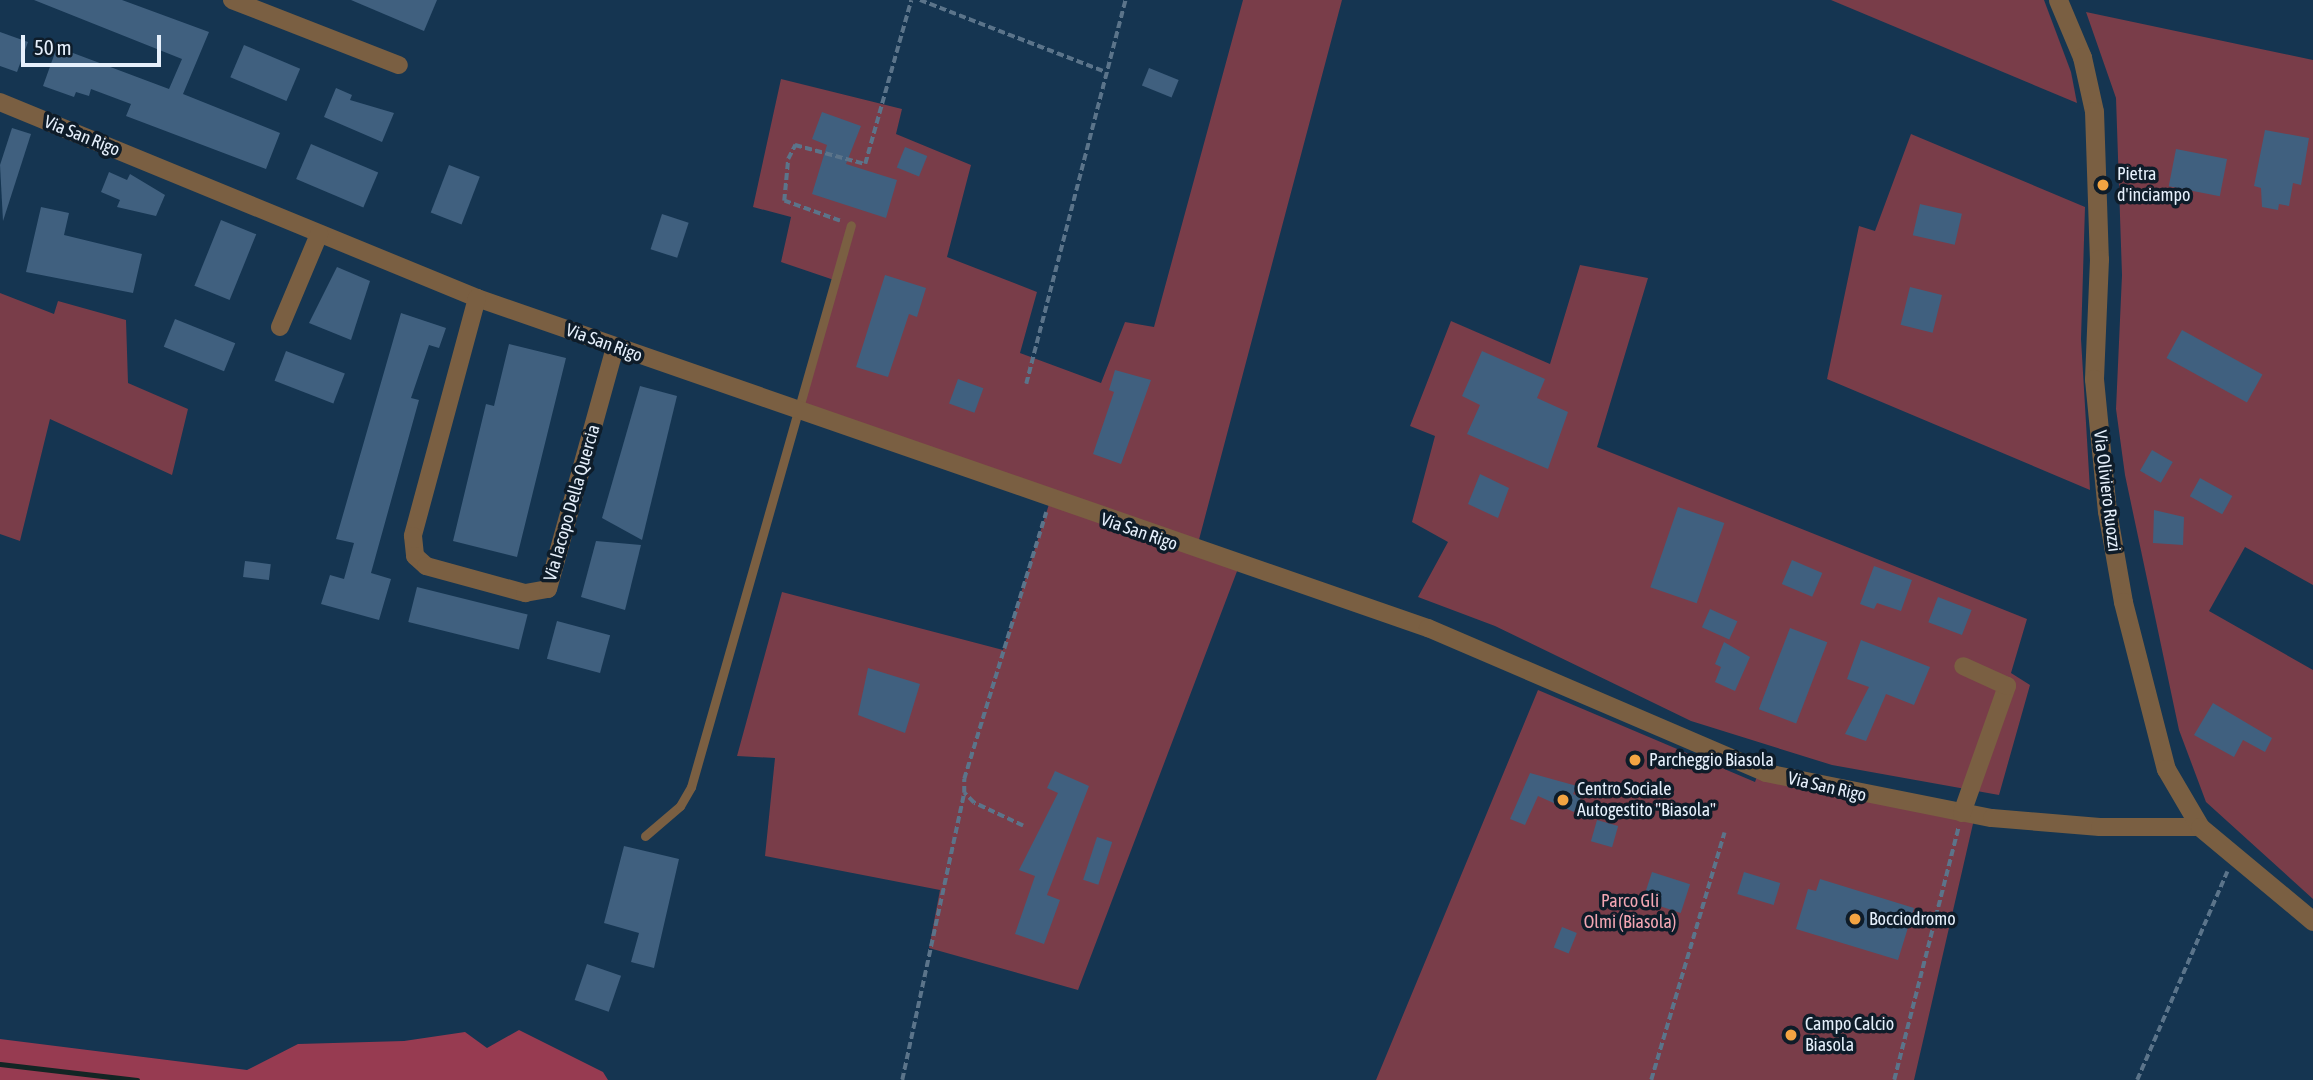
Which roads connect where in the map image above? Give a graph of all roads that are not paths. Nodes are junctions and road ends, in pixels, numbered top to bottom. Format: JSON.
{"nodes":[{"id":1,"x":232,"y":0,"type":"edge"},
{"id":2,"x":2058,"y":0,"type":"edge"},
{"id":3,"x":399,"y":65,"type":"dead end"},
{"id":4,"x":0,"y":102,"type":"edge"},
{"id":5,"x":851,"y":225,"type":"road end"},
{"id":6,"x":318,"y":234,"type":"junction"},
{"id":7,"x":477,"y":298,"type":"junction"},
{"id":8,"x":281,"y":327,"type":"dead end"},
{"id":9,"x":615,"y":347,"type":"junction"},
{"id":10,"x":795,"y":411,"type":"junction"},
{"id":11,"x":1963,"y":666,"type":"dead end"},
{"id":12,"x":1962,"y":813,"type":"junction"},
{"id":13,"x":2200,"y":827,"type":"junction"},
{"id":14,"x":645,"y":836,"type":"dead end"},
{"id":15,"x":2313,"y":921,"type":"edge"}],
"edges":[{"from":1,"to":3,"type":"street"},
{"from":2,"to":13,"type":"street","name":"Via Oliviero Ruozzi"},
{"from":4,"to":6,"type":"street","name":"Via San Rigo"},
{"from":5,"to":10,"type":"lane"},
{"from":6,"to":7,"type":"street","name":"Via San Rigo"},
{"from":6,"to":8,"type":"street"},
{"from":7,"to":9,"type":"street","name":"Via San Rigo"},
{"from":7,"to":9,"type":"street","name":"Via Iacopo Della Quercia"},
{"from":9,"to":10,"type":"street","name":"Via San Rigo"},
{"from":10,"to":12,"type":"street","name":"Via San Rigo"},
{"from":10,"to":14,"type":"lane"},
{"from":11,"to":12,"type":"street"},
{"from":12,"to":13,"type":"street","name":"Via San Rigo"},
{"from":13,"to":15,"type":"street","name":"Via Oliviero Ruozzi"}]}
